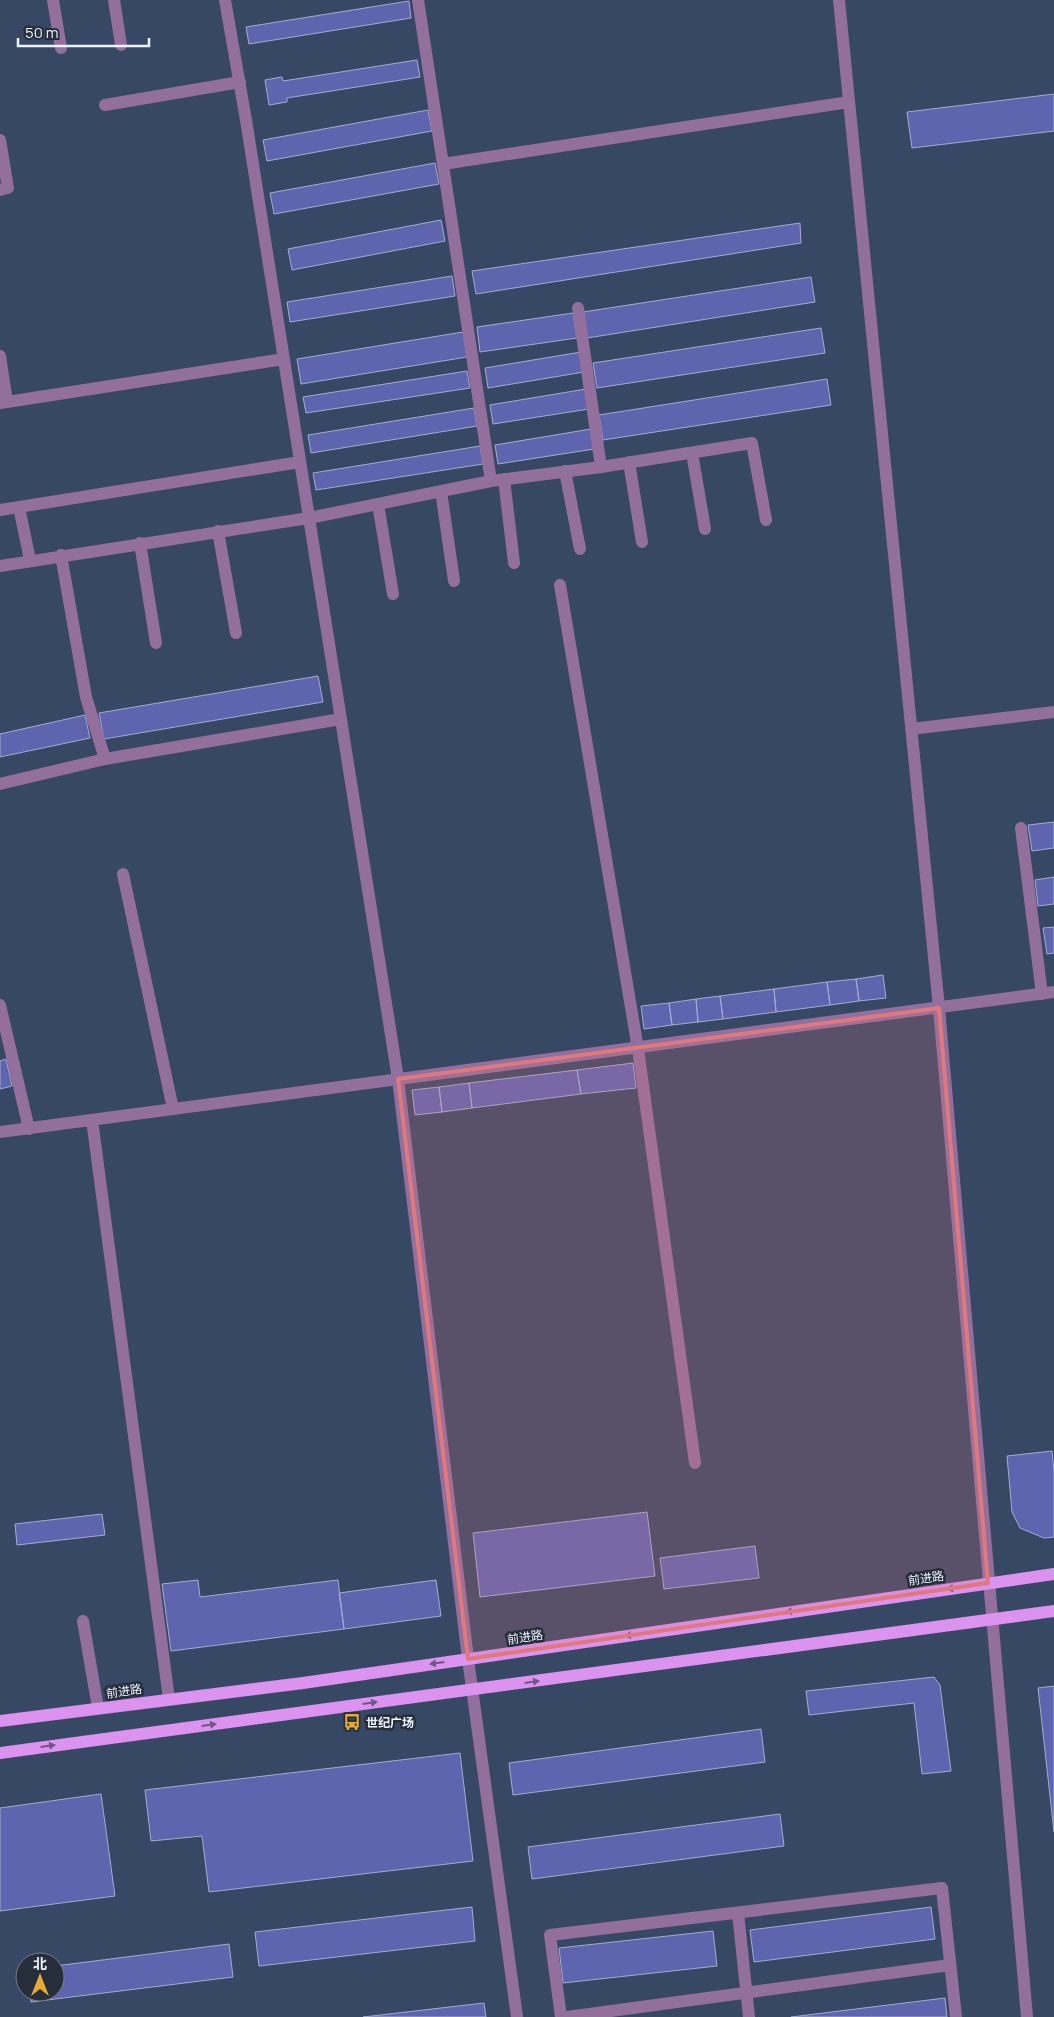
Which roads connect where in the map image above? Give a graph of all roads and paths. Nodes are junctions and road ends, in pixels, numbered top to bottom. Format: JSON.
{"nodes":[{"id":1,"x":53,"y":0,"type":"edge"},
{"id":2,"x":114,"y":0,"type":"edge"},
{"id":3,"x":225,"y":0,"type":"edge"},
{"id":4,"x":418,"y":0,"type":"edge"},
{"id":5,"x":839,"y":0,"type":"edge"},
{"id":6,"x":121,"y":45,"type":"dead end"},
{"id":7,"x":61,"y":48,"type":"dead end"},
{"id":8,"x":240,"y":82,"type":"junction"},
{"id":9,"x":849,"y":102,"type":"junction"},
{"id":10,"x":105,"y":104,"type":"dead end"},
{"id":11,"x":0,"y":140,"type":"edge"},
{"id":12,"x":442,"y":164,"type":"junction"},
{"id":13,"x":0,"y":190,"type":"edge"},
{"id":14,"x":578,"y":308,"type":"dead end"},
{"id":15,"x":0,"y":356,"type":"edge"},
{"id":16,"x":284,"y":358,"type":"junction"},
{"id":17,"x":4,"y":403,"type":"edge"},
{"id":18,"x":692,"y":453,"type":"junction"},
{"id":19,"x":300,"y":462,"type":"junction"},
{"id":20,"x":629,"y":462,"type":"junction"},
{"id":21,"x":601,"y":467,"type":"junction"},
{"id":22,"x":565,"y":471,"type":"junction"},
{"id":23,"x":497,"y":480,"type":"junction"},
{"id":24,"x":441,"y":491,"type":"junction"},
{"id":25,"x":378,"y":504,"type":"junction"},
{"id":26,"x":19,"y":507,"type":"junction"},
{"id":27,"x":0,"y":510,"type":"edge"},
{"id":28,"x":309,"y":518,"type":"junction"},
{"id":29,"x":766,"y":520,"type":"dead end"},
{"id":30,"x":705,"y":529,"type":"dead end"},
{"id":31,"x":218,"y":532,"type":"junction"},
{"id":32,"x":642,"y":542,"type":"dead end"},
{"id":33,"x":140,"y":543,"type":"junction"},
{"id":34,"x":580,"y":549,"type":"dead end"},
{"id":35,"x":61,"y":555,"type":"junction"},
{"id":36,"x":30,"y":560,"type":"junction"},
{"id":37,"x":514,"y":563,"type":"dead end"},
{"id":38,"x":0,"y":566,"type":"edge"},
{"id":39,"x":454,"y":582,"type":"dead end"},
{"id":40,"x":560,"y":585,"type":"dead end"},
{"id":41,"x":393,"y":594,"type":"dead end"},
{"id":42,"x":236,"y":634,"type":"dead end"},
{"id":43,"x":156,"y":642,"type":"dead end"},
{"id":44,"x":1054,"y":712,"type":"edge"},
{"id":45,"x":341,"y":719,"type":"junction"},
{"id":46,"x":911,"y":729,"type":"junction"},
{"id":47,"x":105,"y":759,"type":"junction"},
{"id":48,"x":0,"y":784,"type":"edge"},
{"id":49,"x":1021,"y":828,"type":"dead end"},
{"id":50,"x":124,"y":874,"type":"dead end"},
{"id":51,"x":1048,"y":993,"type":"edge"},
{"id":52,"x":0,"y":1005,"type":"edge"},
{"id":53,"x":939,"y":1008,"type":"junction"},
{"id":54,"x":638,"y":1049,"type":"junction"},
{"id":55,"x":398,"y":1079,"type":"junction"},
{"id":56,"x":172,"y":1109,"type":"junction"},
{"id":57,"x":92,"y":1120,"type":"junction"},
{"id":58,"x":29,"y":1129,"type":"junction"},
{"id":59,"x":0,"y":1132,"type":"edge"},
{"id":60,"x":695,"y":1463,"type":"dead end"},
{"id":61,"x":1054,"y":1574,"type":"edge"},
{"id":62,"x":988,"y":1583,"type":"junction"},
{"id":63,"x":1054,"y":1611,"type":"edge"},
{"id":64,"x":991,"y":1620,"type":"junction"},
{"id":65,"x":83,"y":1621,"type":"dead end"},
{"id":66,"x":468,"y":1659,"type":"junction"},
{"id":67,"x":472,"y":1690,"type":"junction"},
{"id":68,"x":169,"y":1699,"type":"junction"},
{"id":69,"x":98,"y":1708,"type":"junction"},
{"id":70,"x":0,"y":1721,"type":"edge"},
{"id":71,"x":0,"y":1753,"type":"edge"},
{"id":72,"x":738,"y":1913,"type":"junction"},
{"id":73,"x":950,"y":1965,"type":"junction"},
{"id":74,"x":746,"y":1993,"type":"junction"},
{"id":75,"x":517,"y":2017,"type":"edge"},
{"id":76,"x":560,"y":2017,"type":"edge"},
{"id":77,"x":567,"y":2017,"type":"edge"},
{"id":78,"x":749,"y":2017,"type":"edge"},
{"id":79,"x":956,"y":2017,"type":"edge"},
{"id":80,"x":1027,"y":2017,"type":"edge"}],
"edges":[{"from":1,"to":7,"type":"street"},
{"from":2,"to":6,"type":"street"},
{"from":3,"to":8,"type":"street"},
{"from":4,"to":12,"type":"street"},
{"from":5,"to":9,"type":"street"},
{"from":8,"to":10,"type":"street"},
{"from":8,"to":16,"type":"street"},
{"from":9,"to":12,"type":"street"},
{"from":9,"to":46,"type":"street"},
{"from":11,"to":13,"type":"street"},
{"from":12,"to":23,"type":"street"},
{"from":14,"to":21,"type":"street"},
{"from":15,"to":17,"type":"street"},
{"from":16,"to":17,"type":"street"},
{"from":16,"to":19,"type":"street"},
{"from":18,"to":20,"type":"street"},
{"from":18,"to":29,"type":"street"},
{"from":18,"to":30,"type":"street"},
{"from":19,"to":26,"type":"street"},
{"from":19,"to":28,"type":"street"},
{"from":20,"to":21,"type":"street"},
{"from":20,"to":32,"type":"street"},
{"from":21,"to":22,"type":"street"},
{"from":22,"to":23,"type":"street"},
{"from":22,"to":34,"type":"street"},
{"from":23,"to":24,"type":"street"},
{"from":23,"to":37,"type":"street"},
{"from":24,"to":25,"type":"street"},
{"from":24,"to":39,"type":"street"},
{"from":25,"to":28,"type":"street"},
{"from":25,"to":41,"type":"street"},
{"from":26,"to":27,"type":"street"},
{"from":26,"to":36,"type":"street"},
{"from":28,"to":31,"type":"street"},
{"from":28,"to":45,"type":"street"},
{"from":31,"to":33,"type":"street"},
{"from":31,"to":42,"type":"street"},
{"from":33,"to":35,"type":"street"},
{"from":33,"to":43,"type":"street"},
{"from":35,"to":36,"type":"street"},
{"from":35,"to":47,"type":"street"},
{"from":36,"to":38,"type":"street"},
{"from":40,"to":54,"type":"street"},
{"from":44,"to":46,"type":"street"},
{"from":45,"to":47,"type":"street"},
{"from":45,"to":55,"type":"street"},
{"from":46,"to":53,"type":"street"},
{"from":47,"to":48,"type":"street"},
{"from":49,"to":51,"type":"street"},
{"from":50,"to":56,"type":"street"},
{"from":51,"to":53,"type":"street"},
{"from":52,"to":58,"type":"street"},
{"from":53,"to":54,"type":"street"},
{"from":53,"to":62,"type":"street"},
{"from":54,"to":55,"type":"street"},
{"from":54,"to":60,"type":"street"},
{"from":55,"to":56,"type":"street"},
{"from":55,"to":66,"type":"street"},
{"from":56,"to":57,"type":"street"},
{"from":57,"to":58,"type":"street"},
{"from":57,"to":68,"type":"street"},
{"from":58,"to":59,"type":"street"},
{"from":61,"to":62,"type":"main road","name":"前进路"},
{"from":62,"to":64,"type":"street"},
{"from":62,"to":66,"type":"main road","name":"前进路","one_way":true},
{"from":63,"to":64,"type":"main road"},
{"from":67,"to":64,"type":"main road","one_way":true},
{"from":64,"to":80,"type":"street"},
{"from":65,"to":69,"type":"street"},
{"from":66,"to":67,"type":"street"},
{"from":66,"to":68,"type":"main road","name":"前进路","one_way":true},
{"from":71,"to":67,"type":"main road","one_way":true},
{"from":67,"to":75,"type":"street"},
{"from":68,"to":69,"type":"main road","name":"前进路"},
{"from":69,"to":70,"type":"main road","name":"前进路"},
{"from":72,"to":73,"type":"street"},
{"from":72,"to":74,"type":"street"},
{"from":72,"to":76,"type":"street"},
{"from":73,"to":74,"type":"street"},
{"from":73,"to":79,"type":"street"},
{"from":74,"to":77,"type":"street"},
{"from":74,"to":78,"type":"street"}]}
